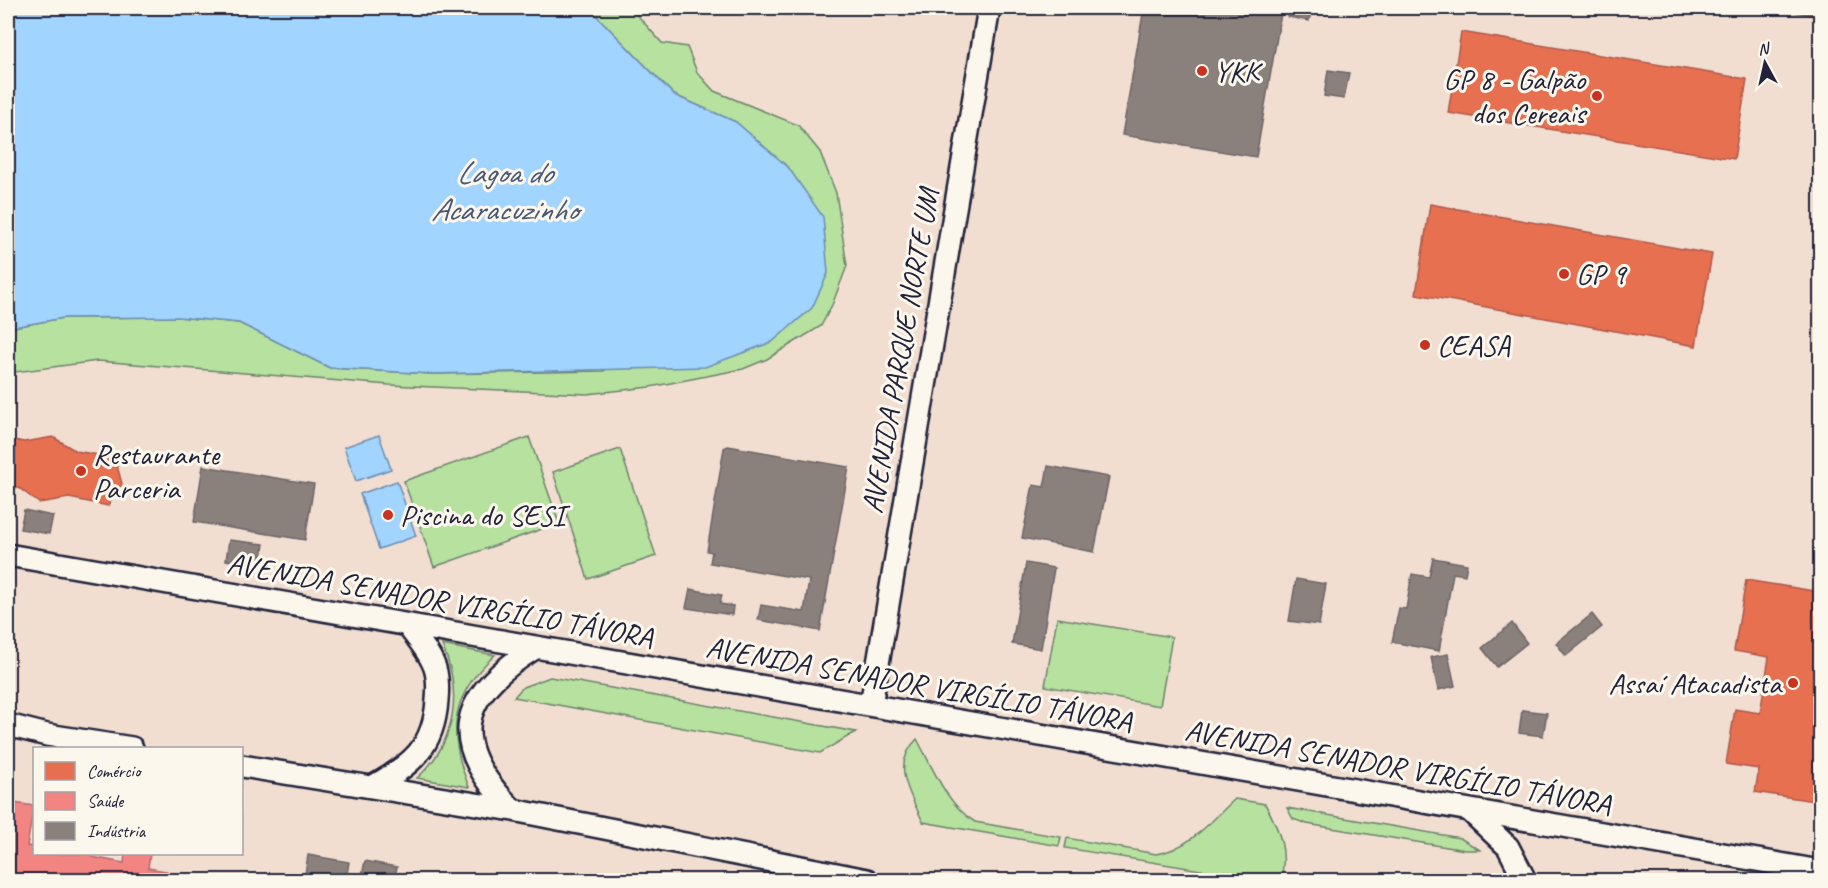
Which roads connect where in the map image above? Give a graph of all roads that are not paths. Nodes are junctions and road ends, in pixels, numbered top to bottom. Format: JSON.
{"nodes":[{"id":1,"x":989,"y":8,"type":"edge"},
{"id":2,"x":8,"y":555,"type":"edge"},
{"id":3,"x":407,"y":625,"type":"junction"},
{"id":4,"x":535,"y":648,"type":"junction"},
{"id":5,"x":871,"y":705,"type":"junction"},
{"id":6,"x":8,"y":725,"type":"edge"},
{"id":7,"x":126,"y":747,"type":"edge"},
{"id":8,"x":243,"y":766,"type":"edge"},
{"id":9,"x":372,"y":787,"type":"junction"},
{"id":10,"x":513,"y":810,"type":"junction"},
{"id":11,"x":1469,"y":810,"type":"junction"},
{"id":12,"x":1821,"y":871,"type":"edge"},
{"id":13,"x":867,"y":880,"type":"edge"},
{"id":14,"x":1526,"y":880,"type":"edge"}],
"edges":[{"from":1,"to":5,"type":"main road","name":"AVENIDA PARQUE NORTE UM"},
{"from":2,"to":3,"type":"main road","name":"AVENIDA SENADOR VIRGÍLIO TÁVORA"},
{"from":3,"to":4,"type":"main road","name":"AVENIDA SENADOR VIRGÍLIO TÁVORA"},
{"from":3,"to":9,"type":"main road"},
{"from":4,"to":5,"type":"main road","name":"AVENIDA SENADOR VIRGÍLIO TÁVORA"},
{"from":4,"to":10,"type":"main road"},
{"from":5,"to":11,"type":"main road","name":"AVENIDA SENADOR VIRGÍLIO TÁVORA"},
{"from":6,"to":7,"type":"main road"},
{"from":8,"to":9,"type":"main road"},
{"from":9,"to":10,"type":"main road"},
{"from":10,"to":13,"type":"main road"},
{"from":11,"to":12,"type":"main road","name":"AVENIDA SENADOR VIRGÍLIO TÁVORA"},
{"from":11,"to":14,"type":"main road"}]}
